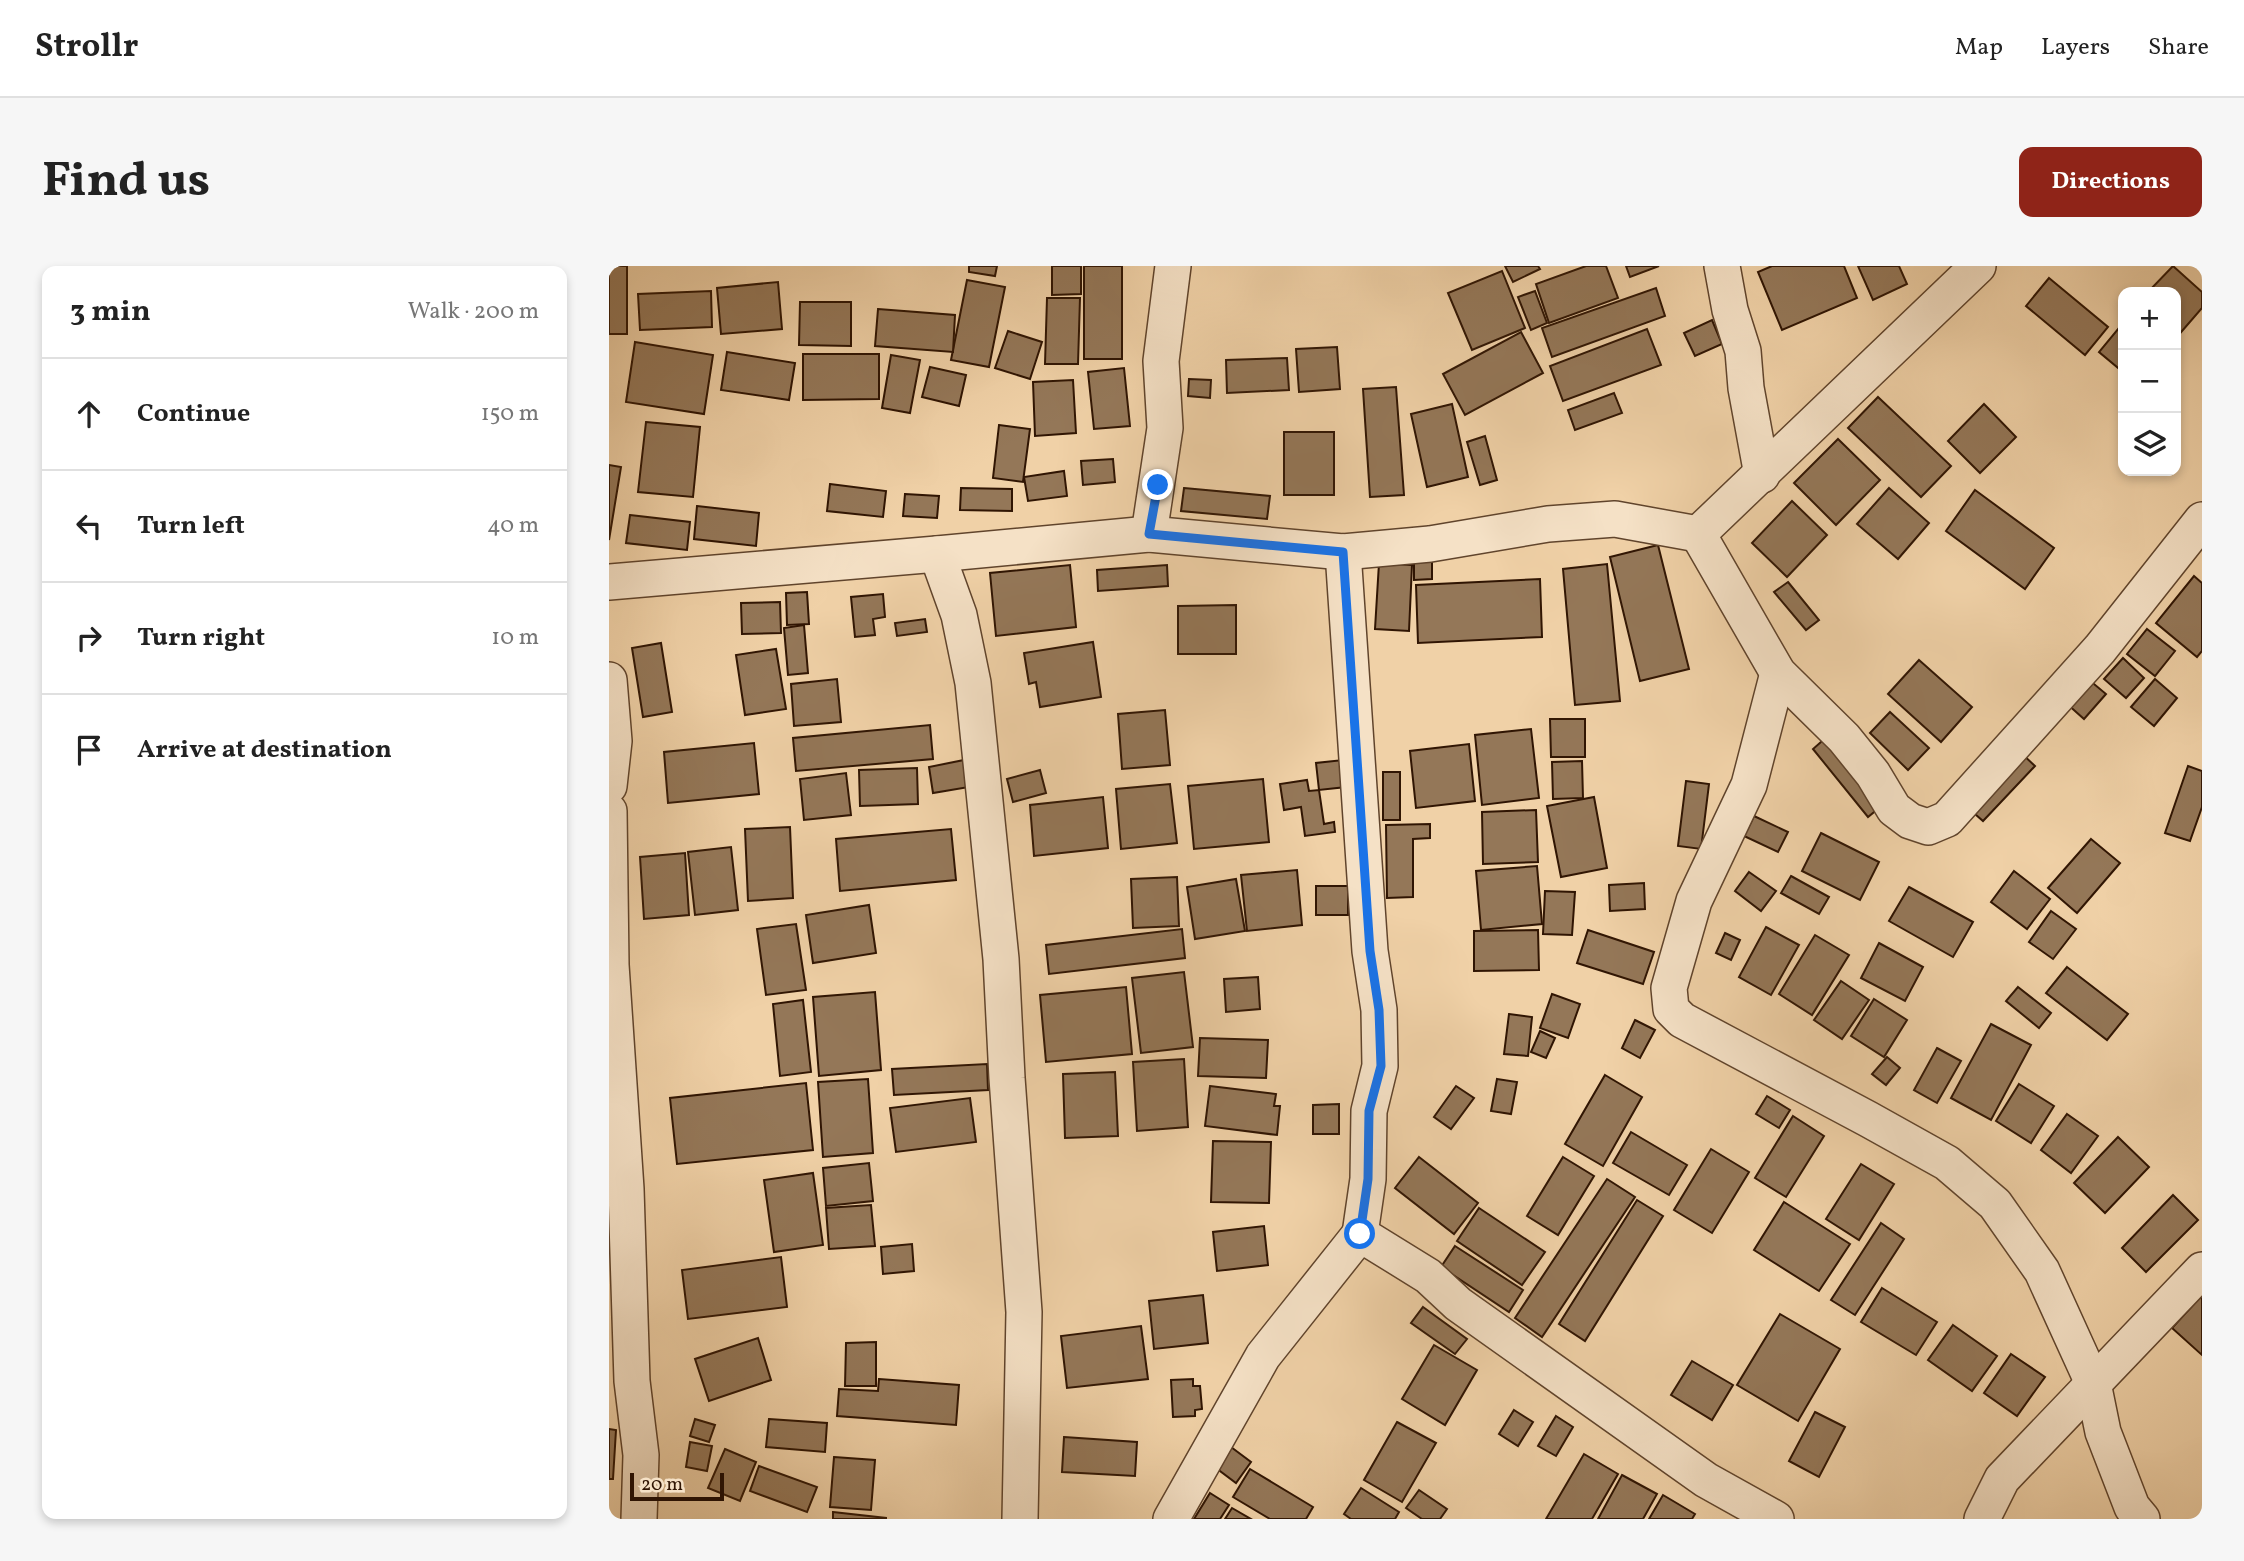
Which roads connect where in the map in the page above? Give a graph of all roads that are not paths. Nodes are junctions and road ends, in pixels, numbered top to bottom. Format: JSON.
{"nodes":[{"id":1,"x":1174,"y":266,"type":"edge"},
{"id":2,"x":1722,"y":266,"type":"edge"},
{"id":3,"x":1978,"y":266,"type":"edge"},
{"id":4,"x":1762,"y":475,"type":"junction"},
{"id":5,"x":2202,"y":520,"type":"edge"},
{"id":6,"x":1149,"y":534,"type":"junction"},
{"id":7,"x":1698,"y":534,"type":"junction"},
{"id":8,"x":1343,"y":552,"type":"junction"},
{"id":9,"x":937,"y":554,"type":"junction"},
{"id":10,"x":609,"y":582,"type":"edge"},
{"id":11,"x":1778,"y":673,"type":"junction"},
{"id":12,"x":609,"y":680,"type":"edge"},
{"id":13,"x":609,"y":786,"type":"edge"},
{"id":14,"x":609,"y":811,"type":"edge"},
{"id":15,"x":1360,"y":1234,"type":"junction"},
{"id":16,"x":2202,"y":1270,"type":"edge"},
{"id":17,"x":621,"y":1379,"type":"edge"},
{"id":18,"x":2093,"y":1383,"type":"junction"},
{"id":19,"x":1024,"y":1517,"type":"edge"},
{"id":20,"x":639,"y":1519,"type":"edge"},
{"id":21,"x":1171,"y":1519,"type":"edge"},
{"id":22,"x":1776,"y":1519,"type":"edge"},
{"id":23,"x":1982,"y":1519,"type":"edge"},
{"id":24,"x":2141,"y":1519,"type":"edge"}],
"edges":[{"from":1,"to":6,"type":"street"},
{"from":2,"to":4,"type":"street"},
{"from":3,"to":4,"type":"street"},
{"from":4,"to":7,"type":"street"},
{"from":5,"to":11,"type":"street"},
{"from":6,"to":8,"type":"street"},
{"from":6,"to":9,"type":"street"},
{"from":7,"to":8,"type":"street"},
{"from":7,"to":11,"type":"street"},
{"from":8,"to":15,"type":"street"},
{"from":9,"to":10,"type":"street"},
{"from":9,"to":19,"type":"street"},
{"from":11,"to":18,"type":"street"},
{"from":12,"to":13,"type":"street"},
{"from":14,"to":17,"type":"street"},
{"from":15,"to":21,"type":"street"},
{"from":15,"to":22,"type":"street"},
{"from":16,"to":18,"type":"street"},
{"from":17,"to":20,"type":"street"},
{"from":18,"to":23,"type":"street"},
{"from":18,"to":24,"type":"street"}]}
